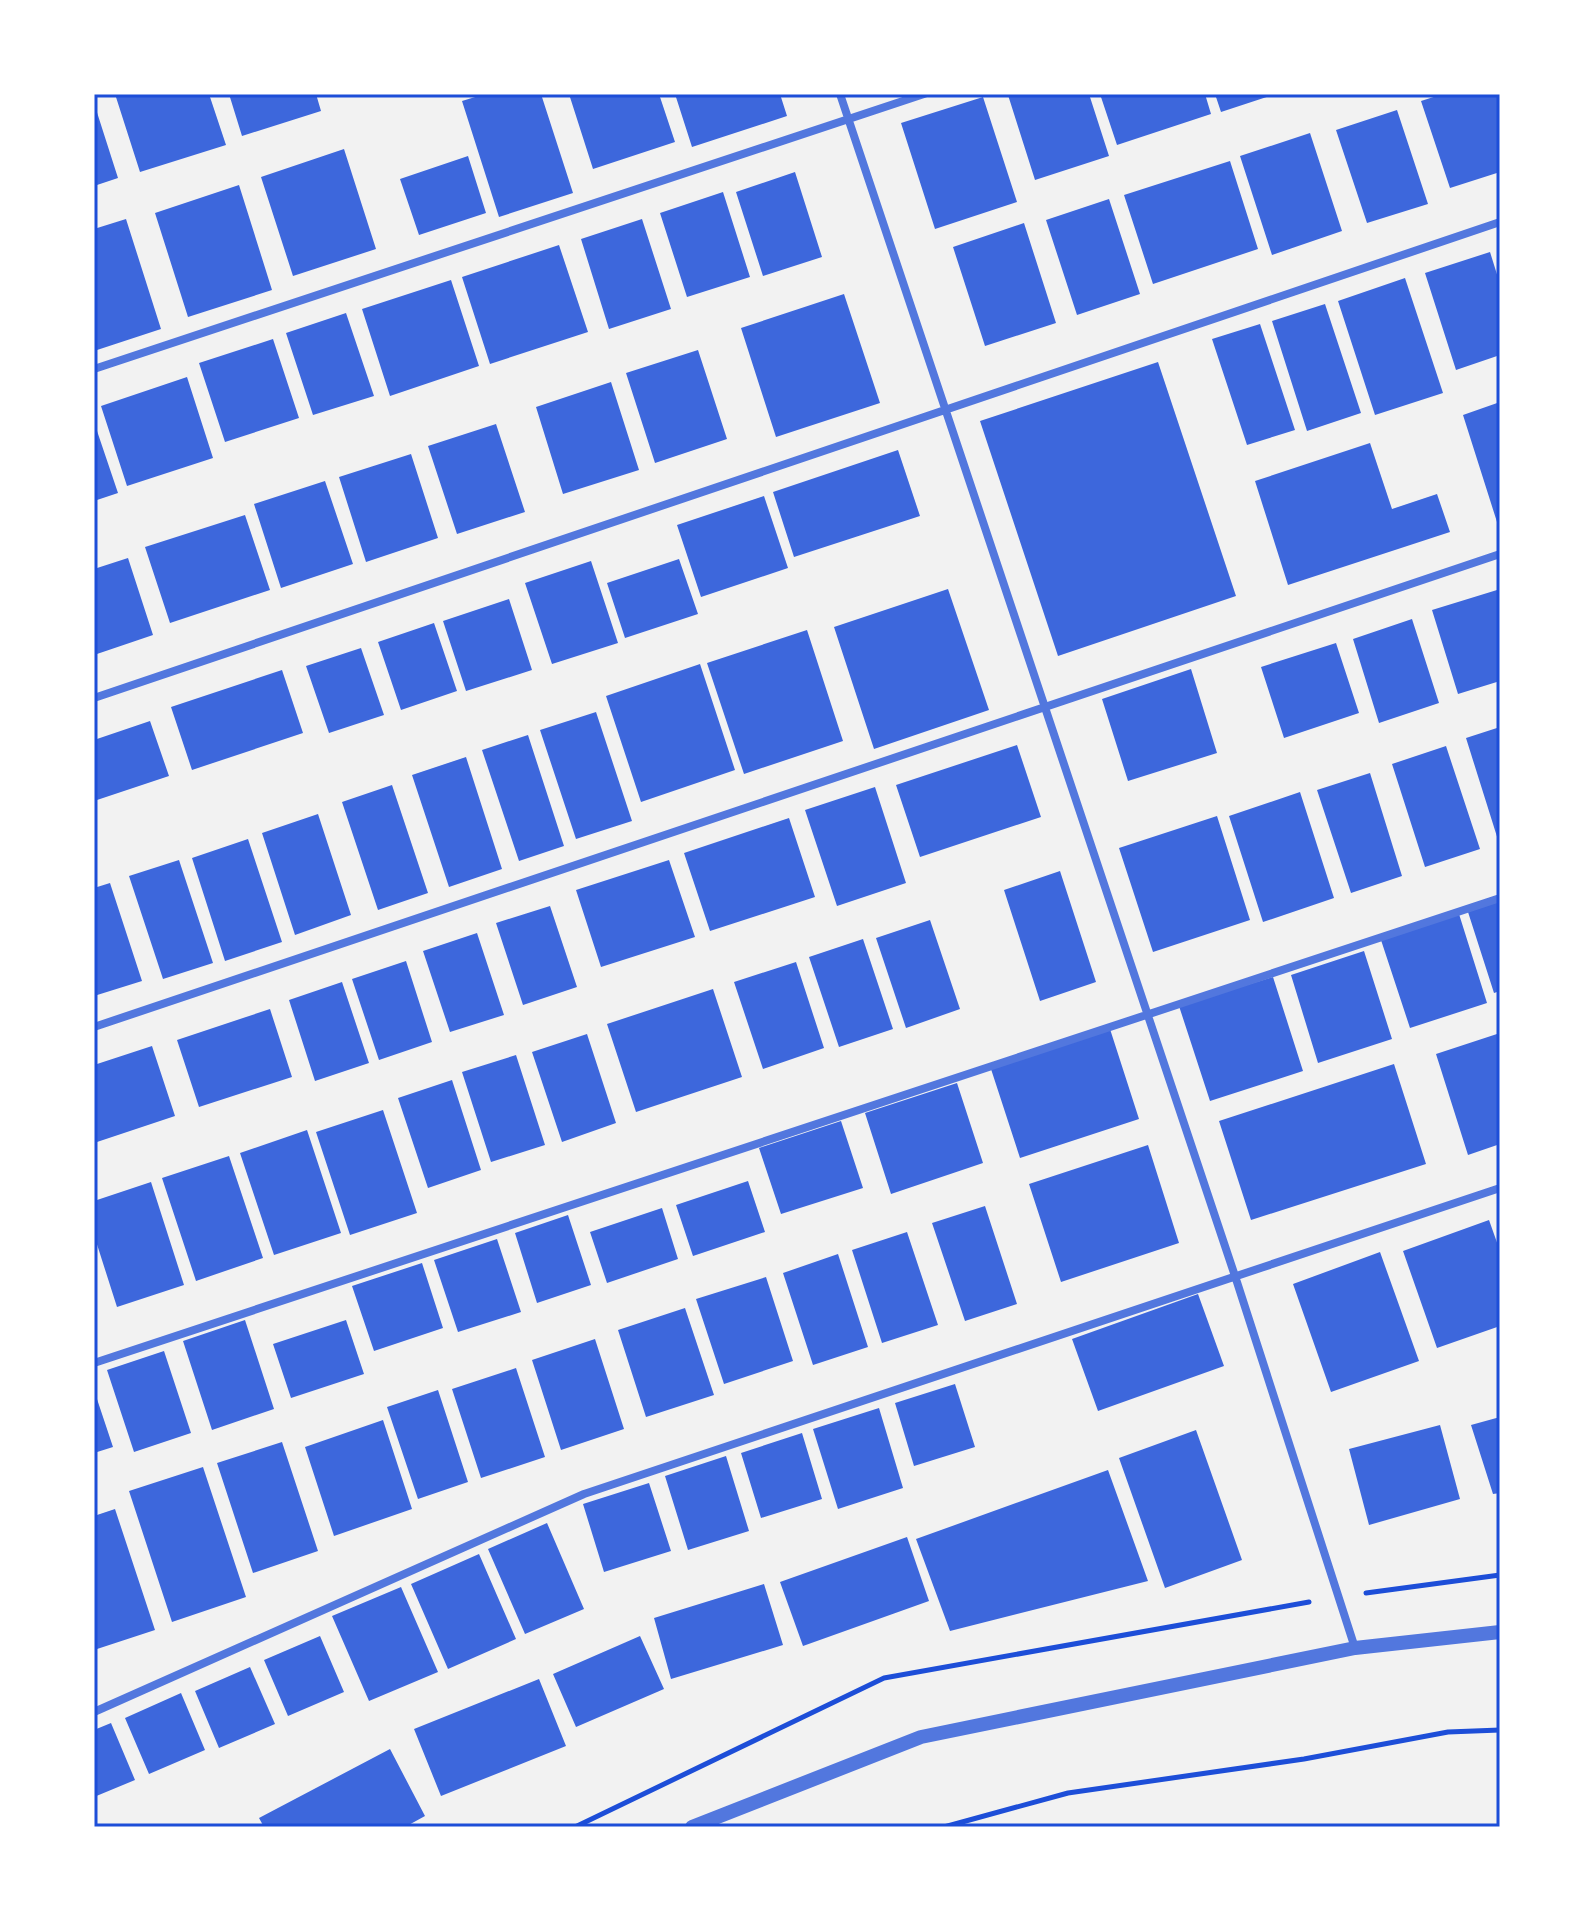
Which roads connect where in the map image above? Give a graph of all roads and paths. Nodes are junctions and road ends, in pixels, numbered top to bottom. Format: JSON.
{"nodes":[{"id":1,"x":840,"y":94,"type":"edge"},
{"id":2,"x":924,"y":94,"type":"edge"},
{"id":3,"x":848,"y":119,"type":"junction"},
{"id":4,"x":1500,"y":222,"type":"edge"},
{"id":5,"x":94,"y":369,"type":"edge"},
{"id":6,"x":946,"y":410,"type":"junction"},
{"id":7,"x":1500,"y":554,"type":"edge"},
{"id":8,"x":94,"y":698,"type":"edge"},
{"id":9,"x":1046,"y":707,"type":"junction"},
{"id":10,"x":1500,"y":898,"type":"edge"},
{"id":11,"x":1148,"y":1012,"type":"junction"},
{"id":12,"x":94,"y":1027,"type":"edge"},
{"id":13,"x":1500,"y":1188,"type":"edge"},
{"id":14,"x":1236,"y":1279,"type":"junction"},
{"id":15,"x":94,"y":1363,"type":"edge"},
{"id":16,"x":1500,"y":1575,"type":"edge"},
{"id":17,"x":1339,"y":1596,"type":"junction"},
{"id":18,"x":1500,"y":1632,"type":"edge"},
{"id":19,"x":1355,"y":1648,"type":"junction"},
{"id":20,"x":94,"y":1712,"type":"edge"},
{"id":21,"x":1500,"y":1730,"type":"edge"},
{"id":22,"x":575,"y":1827,"type":"edge"},
{"id":23,"x":692,"y":1827,"type":"edge"},
{"id":24,"x":944,"y":1827,"type":"edge"}],
"edges":[{"from":1,"to":3,"type":"street"},
{"from":2,"to":3,"type":"street"},
{"from":3,"to":5,"type":"street"},
{"from":3,"to":6,"type":"street"},
{"from":4,"to":6,"type":"street"},
{"from":6,"to":8,"type":"street"},
{"from":6,"to":9,"type":"street"},
{"from":7,"to":9,"type":"street"},
{"from":9,"to":11,"type":"street"},
{"from":9,"to":12,"type":"street"},
{"from":10,"to":11,"type":"street"},
{"from":11,"to":14,"type":"street"},
{"from":11,"to":15,"type":"street"},
{"from":13,"to":14,"type":"street"},
{"from":14,"to":17,"type":"street"},
{"from":14,"to":20,"type":"street"},
{"from":16,"to":17,"type":"path"},
{"from":17,"to":19,"type":"street"},
{"from":17,"to":22,"type":"path"},
{"from":18,"to":19,"type":"street"},
{"from":19,"to":23,"type":"street"},
{"from":21,"to":24,"type":"path"}]}
